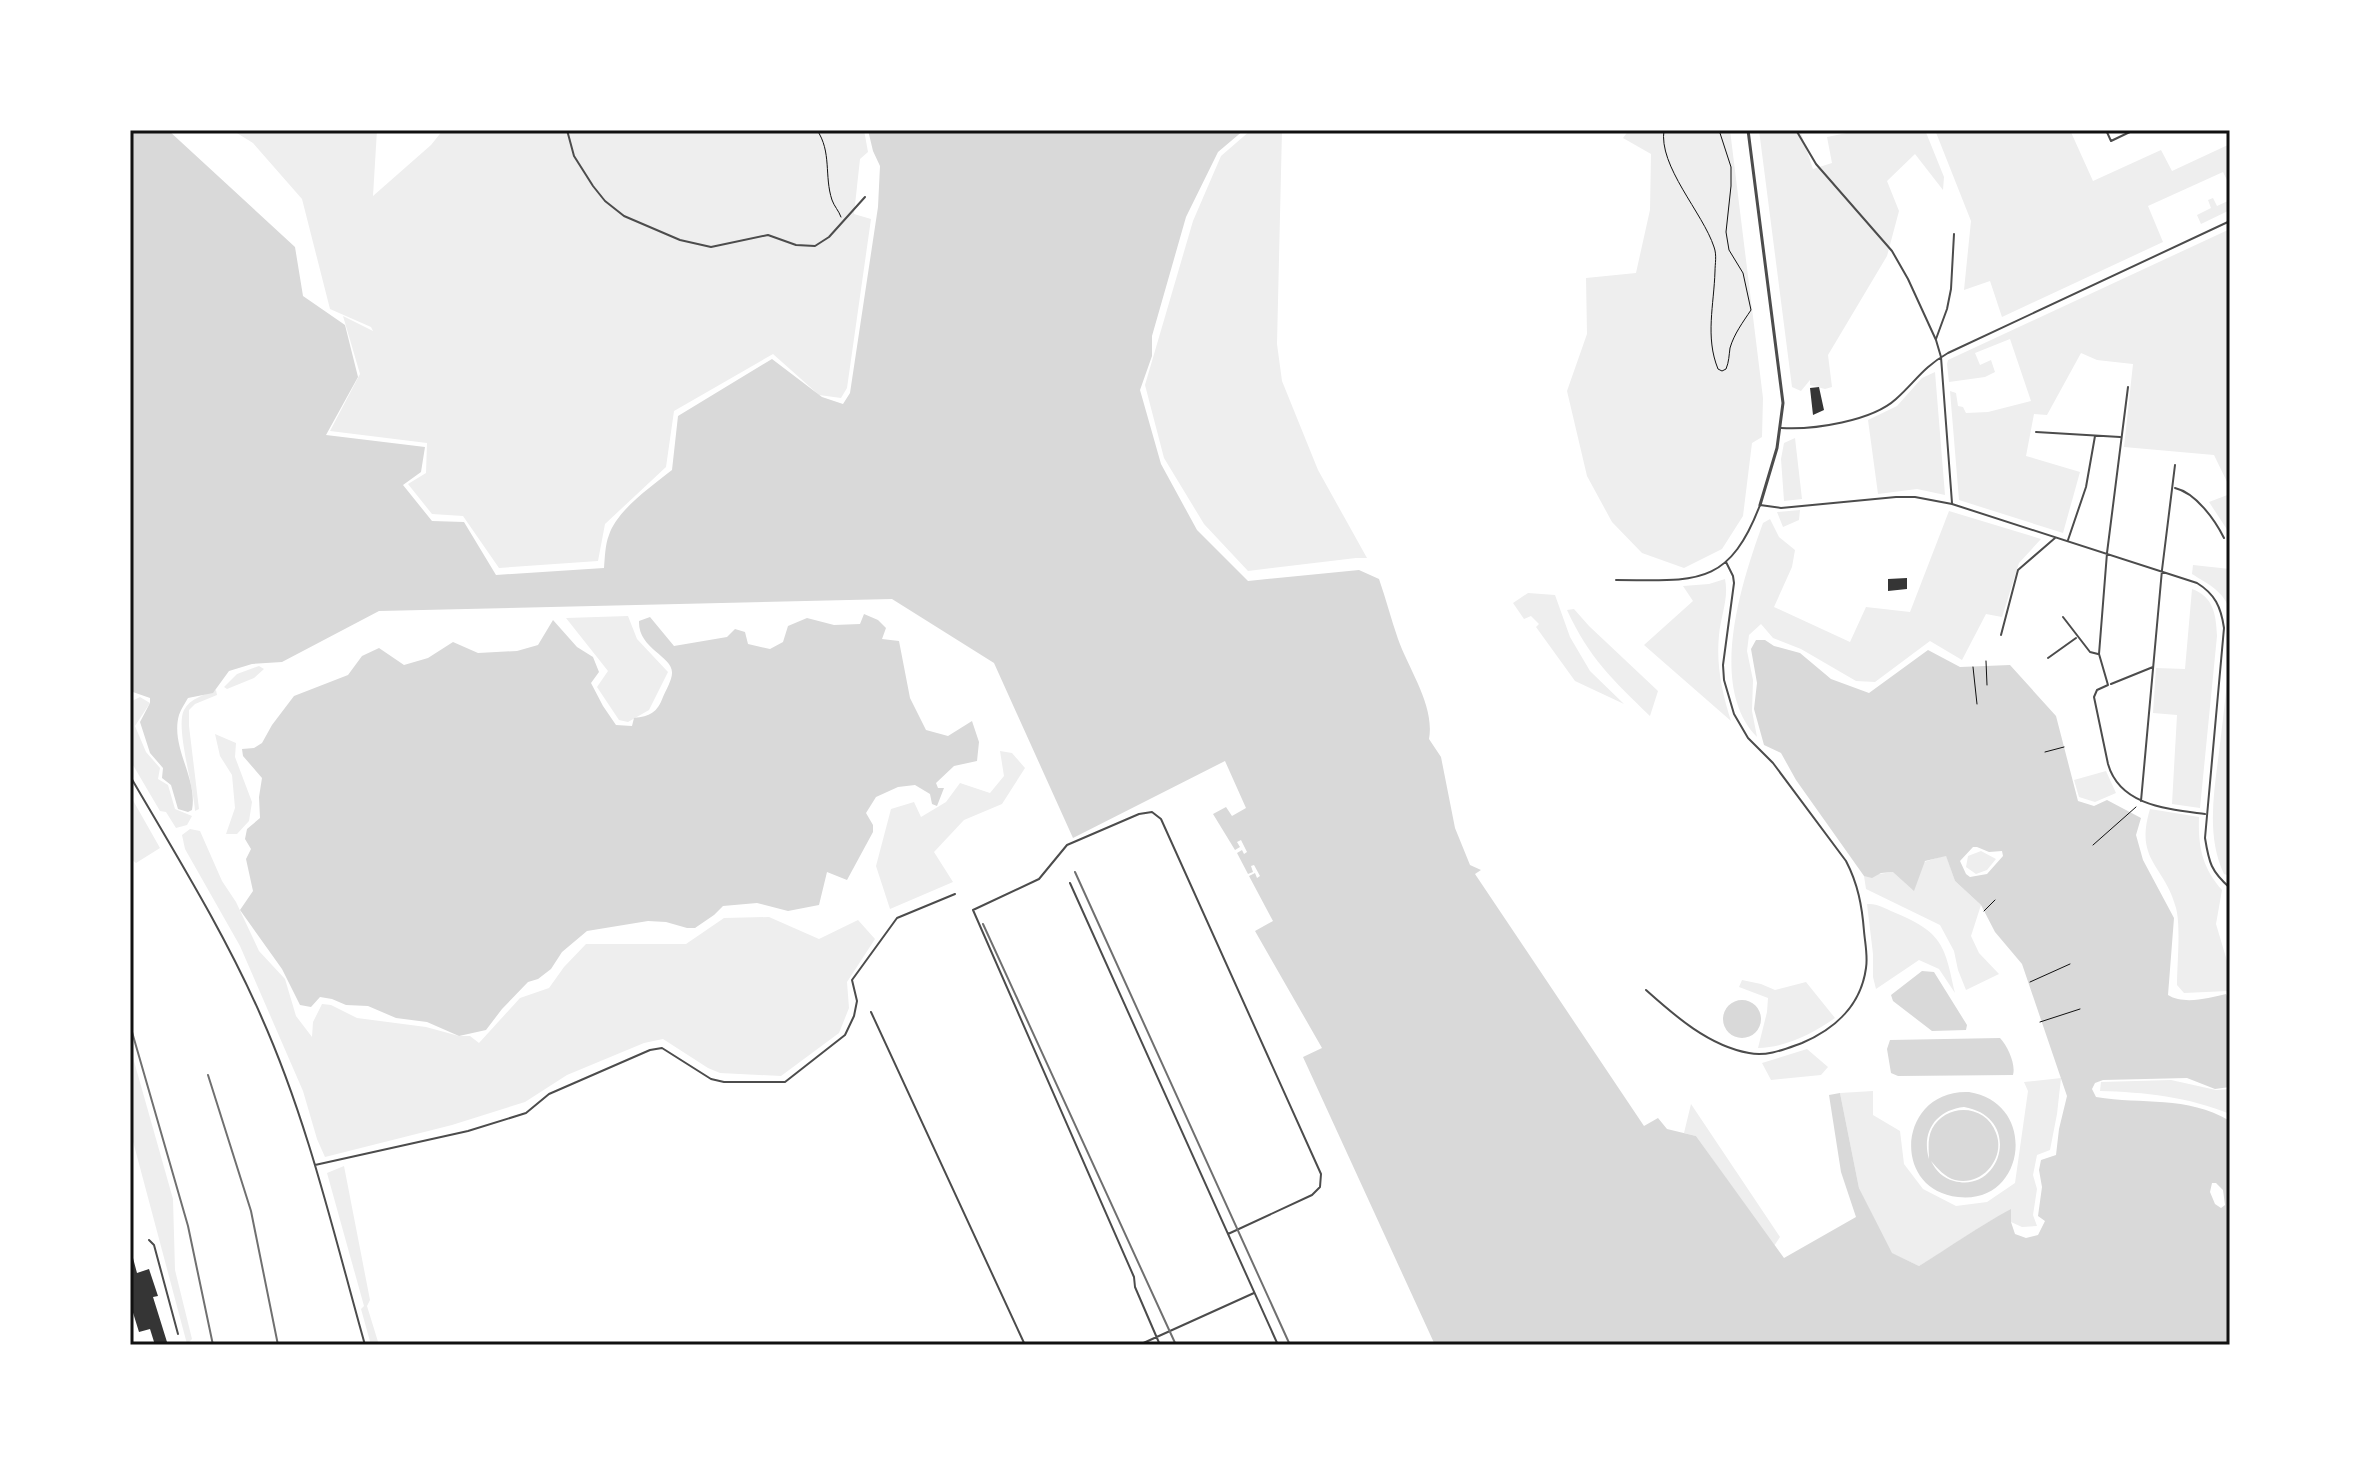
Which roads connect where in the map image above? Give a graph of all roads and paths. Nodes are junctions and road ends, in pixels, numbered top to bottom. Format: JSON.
{"nodes":[{"id":1,"x":567,"y":130,"type":"edge"},
{"id":2,"x":817,"y":130,"type":"edge"},
{"id":3,"x":1664,"y":130,"type":"edge"},
{"id":4,"x":1719,"y":130,"type":"edge"},
{"id":5,"x":1748,"y":130,"type":"edge"},
{"id":6,"x":1796,"y":130,"type":"edge"},
{"id":7,"x":2106,"y":130,"type":"edge"},
{"id":8,"x":2134,"y":130,"type":"edge"},
{"id":9,"x":865,"y":197,"type":"dead end"},
{"id":10,"x":842,"y":220,"type":"junction"},
{"id":11,"x":2230,"y":221,"type":"edge"},
{"id":12,"x":1954,"y":234,"type":"dead end"},
{"id":13,"x":1936,"y":340,"type":"junction"},
{"id":14,"x":1941,"y":357,"type":"junction"},
{"id":15,"x":2128,"y":387,"type":"dead end"},
{"id":16,"x":1781,"y":428,"type":"junction"},
{"id":17,"x":2036,"y":432,"type":"dead end"},
{"id":18,"x":2095,"y":436,"type":"junction"},
{"id":19,"x":2121,"y":437,"type":"junction"},
{"id":20,"x":2175,"y":465,"type":"dead end"},
{"id":21,"x":2174,"y":488,"type":"junction"},
{"id":22,"x":1952,"y":504,"type":"junction"},
{"id":23,"x":1760,"y":505,"type":"junction"},
{"id":24,"x":2056,"y":537,"type":"junction"},
{"id":25,"x":2224,"y":538,"type":"dead end"},
{"id":26,"x":2068,"y":541,"type":"junction"},
{"id":27,"x":2107,"y":553,"type":"junction"},
{"id":28,"x":1725,"y":561,"type":"junction"},
{"id":29,"x":2162,"y":570,"type":"junction"},
{"id":30,"x":1616,"y":580,"type":"dead end"},
{"id":31,"x":2063,"y":617,"type":"dead end"},
{"id":32,"x":2001,"y":635,"type":"dead end"},
{"id":33,"x":2078,"y":637,"type":"junction"},
{"id":34,"x":2099,"y":654,"type":"junction"},
{"id":35,"x":2048,"y":658,"type":"dead end"},
{"id":36,"x":1986,"y":661,"type":"dead end"},
{"id":37,"x":2154,"y":666,"type":"junction"},
{"id":38,"x":1973,"y":667,"type":"dead end"},
{"id":39,"x":1987,"y":685,"type":"dead end"},
{"id":40,"x":2108,"y":685,"type":"junction"},
{"id":41,"x":1977,"y":704,"type":"dead end"},
{"id":42,"x":2064,"y":747,"type":"dead end"},
{"id":43,"x":2045,"y":752,"type":"dead end"},
{"id":44,"x":130,"y":776,"type":"edge"},
{"id":45,"x":2141,"y":801,"type":"junction"},
{"id":46,"x":2136,"y":807,"type":"dead end"},
{"id":47,"x":2207,"y":814,"type":"junction"},
{"id":48,"x":2093,"y":845,"type":"dead end"},
{"id":49,"x":1070,"y":883,"type":"dead end"},
{"id":50,"x":2230,"y":888,"type":"edge"},
{"id":51,"x":955,"y":894,"type":"dead end"},
{"id":52,"x":1995,"y":900,"type":"dead end"},
{"id":53,"x":1984,"y":911,"type":"dead end"},
{"id":54,"x":2070,"y":964,"type":"dead end"},
{"id":55,"x":2030,"y":982,"type":"dead end"},
{"id":56,"x":1646,"y":990,"type":"dead end"},
{"id":57,"x":2080,"y":1009,"type":"dead end"},
{"id":58,"x":871,"y":1012,"type":"dead end"},
{"id":59,"x":2040,"y":1022,"type":"dead end"},
{"id":60,"x":315,"y":1165,"type":"junction"},
{"id":61,"x":1228,"y":1234,"type":"junction"},
{"id":62,"x":149,"y":1240,"type":"dead end"},
{"id":63,"x":1255,"y":1293,"type":"junction"},
{"id":64,"x":178,"y":1334,"type":"dead end"},
{"id":65,"x":1157,"y":1337,"type":"junction"},
{"id":66,"x":365,"y":1345,"type":"edge"},
{"id":67,"x":1025,"y":1345,"type":"edge"},
{"id":68,"x":1139,"y":1345,"type":"edge"},
{"id":69,"x":1160,"y":1345,"type":"edge"},
{"id":70,"x":1278,"y":1345,"type":"edge"}],
"edges":[{"from":1,"to":10,"type":"street"},
{"from":2,"to":10,"type":"path"},
{"from":3,"to":4,"type":"path"},
{"from":5,"to":16,"type":"street"},
{"from":6,"to":13,"type":"street"},
{"from":7,"to":8,"type":"street"},
{"from":9,"to":10,"type":"street"},
{"from":11,"to":14,"type":"street"},
{"from":12,"to":13,"type":"street"},
{"from":13,"to":14,"type":"street"},
{"from":14,"to":16,"type":"street"},
{"from":14,"to":22,"type":"street"},
{"from":15,"to":19,"type":"street"},
{"from":16,"to":23,"type":"street"},
{"from":17,"to":18,"type":"street"},
{"from":18,"to":19,"type":"street"},
{"from":18,"to":26,"type":"street"},
{"from":19,"to":27,"type":"street"},
{"from":20,"to":21,"type":"street"},
{"from":21,"to":25,"type":"street"},
{"from":21,"to":29,"type":"street"},
{"from":22,"to":23,"type":"street"},
{"from":22,"to":24,"type":"street"},
{"from":23,"to":28,"type":"street"},
{"from":24,"to":26,"type":"street"},
{"from":24,"to":32,"type":"street"},
{"from":26,"to":27,"type":"street"},
{"from":27,"to":29,"type":"street"},
{"from":27,"to":34,"type":"street"},
{"from":28,"to":30,"type":"street"},
{"from":28,"to":56,"type":"street"},
{"from":29,"to":37,"type":"street"},
{"from":29,"to":47,"type":"street"},
{"from":31,"to":33,"type":"street"},
{"from":33,"to":34,"type":"street"},
{"from":33,"to":35,"type":"street"},
{"from":34,"to":40,"type":"street"},
{"from":36,"to":39,"type":"path"},
{"from":37,"to":40,"type":"street"},
{"from":37,"to":45,"type":"street"},
{"from":38,"to":41,"type":"path"},
{"from":40,"to":45,"type":"street"},
{"from":42,"to":43,"type":"path"},
{"from":44,"to":60,"type":"street"},
{"from":45,"to":47,"type":"street"},
{"from":46,"to":48,"type":"path"},
{"from":47,"to":50,"type":"street"},
{"from":49,"to":61,"type":"street"},
{"from":51,"to":60,"type":"street"},
{"from":52,"to":53,"type":"path"},
{"from":54,"to":55,"type":"path"},
{"from":57,"to":59,"type":"path"},
{"from":58,"to":67,"type":"street"},
{"from":60,"to":66,"type":"street"},
{"from":61,"to":63,"type":"street"},
{"from":61,"to":65,"type":"street"},
{"from":62,"to":64,"type":"street"},
{"from":63,"to":65,"type":"street"},
{"from":63,"to":70,"type":"street"},
{"from":65,"to":68,"type":"street"},
{"from":65,"to":69,"type":"street"}]}
